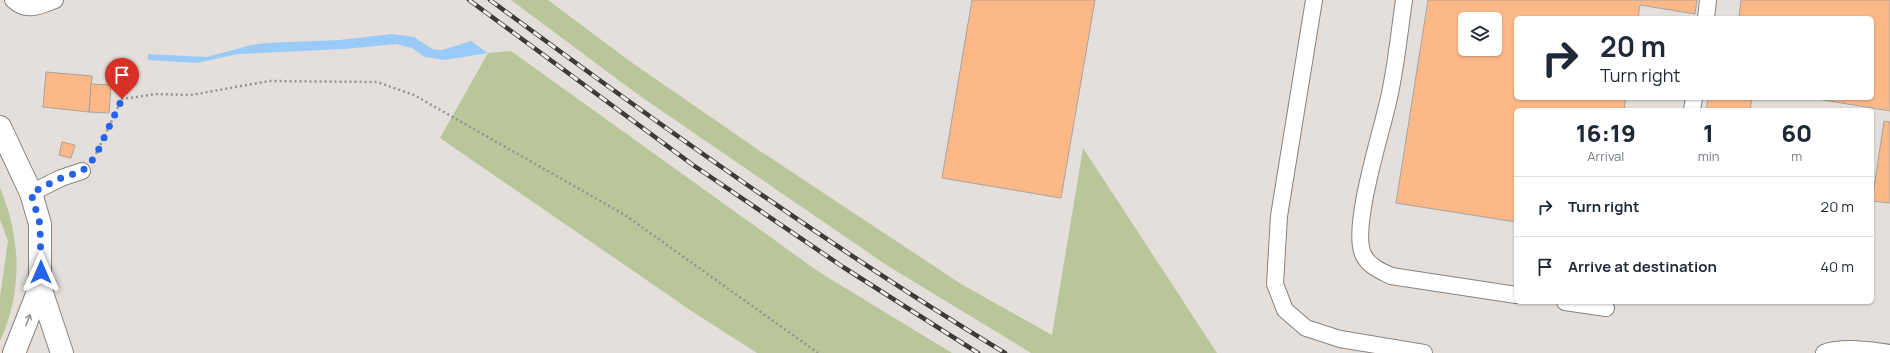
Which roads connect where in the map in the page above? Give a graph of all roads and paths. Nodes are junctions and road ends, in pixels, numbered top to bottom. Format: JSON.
{"nodes":[{"id":1,"x":13,"y":0,"type":"edge"},
{"id":2,"x":55,"y":0,"type":"edge"},
{"id":3,"x":1314,"y":0,"type":"edge"},
{"id":4,"x":1404,"y":0,"type":"edge"},
{"id":5,"x":1708,"y":0,"type":"edge"},
{"id":6,"x":1706,"y":16,"type":"edge"},
{"id":7,"x":0,"y":127,"type":"edge"},
{"id":8,"x":82,"y":171,"type":"joint"},
{"id":9,"x":31,"y":193,"type":"junction"},
{"id":10,"x":40,"y":287,"type":"junction"},
{"id":11,"x":1514,"y":295,"type":"edge"},
{"id":12,"x":1579,"y":304,"type":"edge"},
{"id":13,"x":1606,"y":308,"type":"dead end"},
{"id":14,"x":14,"y":353,"type":"edge"},
{"id":15,"x":62,"y":353,"type":"edge"},
{"id":16,"x":818,"y":353,"type":"edge"},
{"id":17,"x":1424,"y":353,"type":"edge"},
{"id":18,"x":1824,"y":353,"type":"edge"},
{"id":19,"x":1890,"y":353,"type":"edge"}],
"edges":[{"from":1,"to":2,"type":"lane"},
{"from":3,"to":17,"type":"lane"},
{"from":4,"to":11,"type":"lane"},
{"from":5,"to":6,"type":"lane"},
{"from":7,"to":9,"type":"street"},
{"from":8,"to":9,"type":"lane"},
{"from":8,"to":16,"type":"path"},
{"from":9,"to":10,"type":"street"},
{"from":14,"to":10,"type":"street","one_way":true},
{"from":10,"to":15,"type":"street"},
{"from":12,"to":13,"type":"lane"},
{"from":18,"to":19,"type":"lane"}]}
